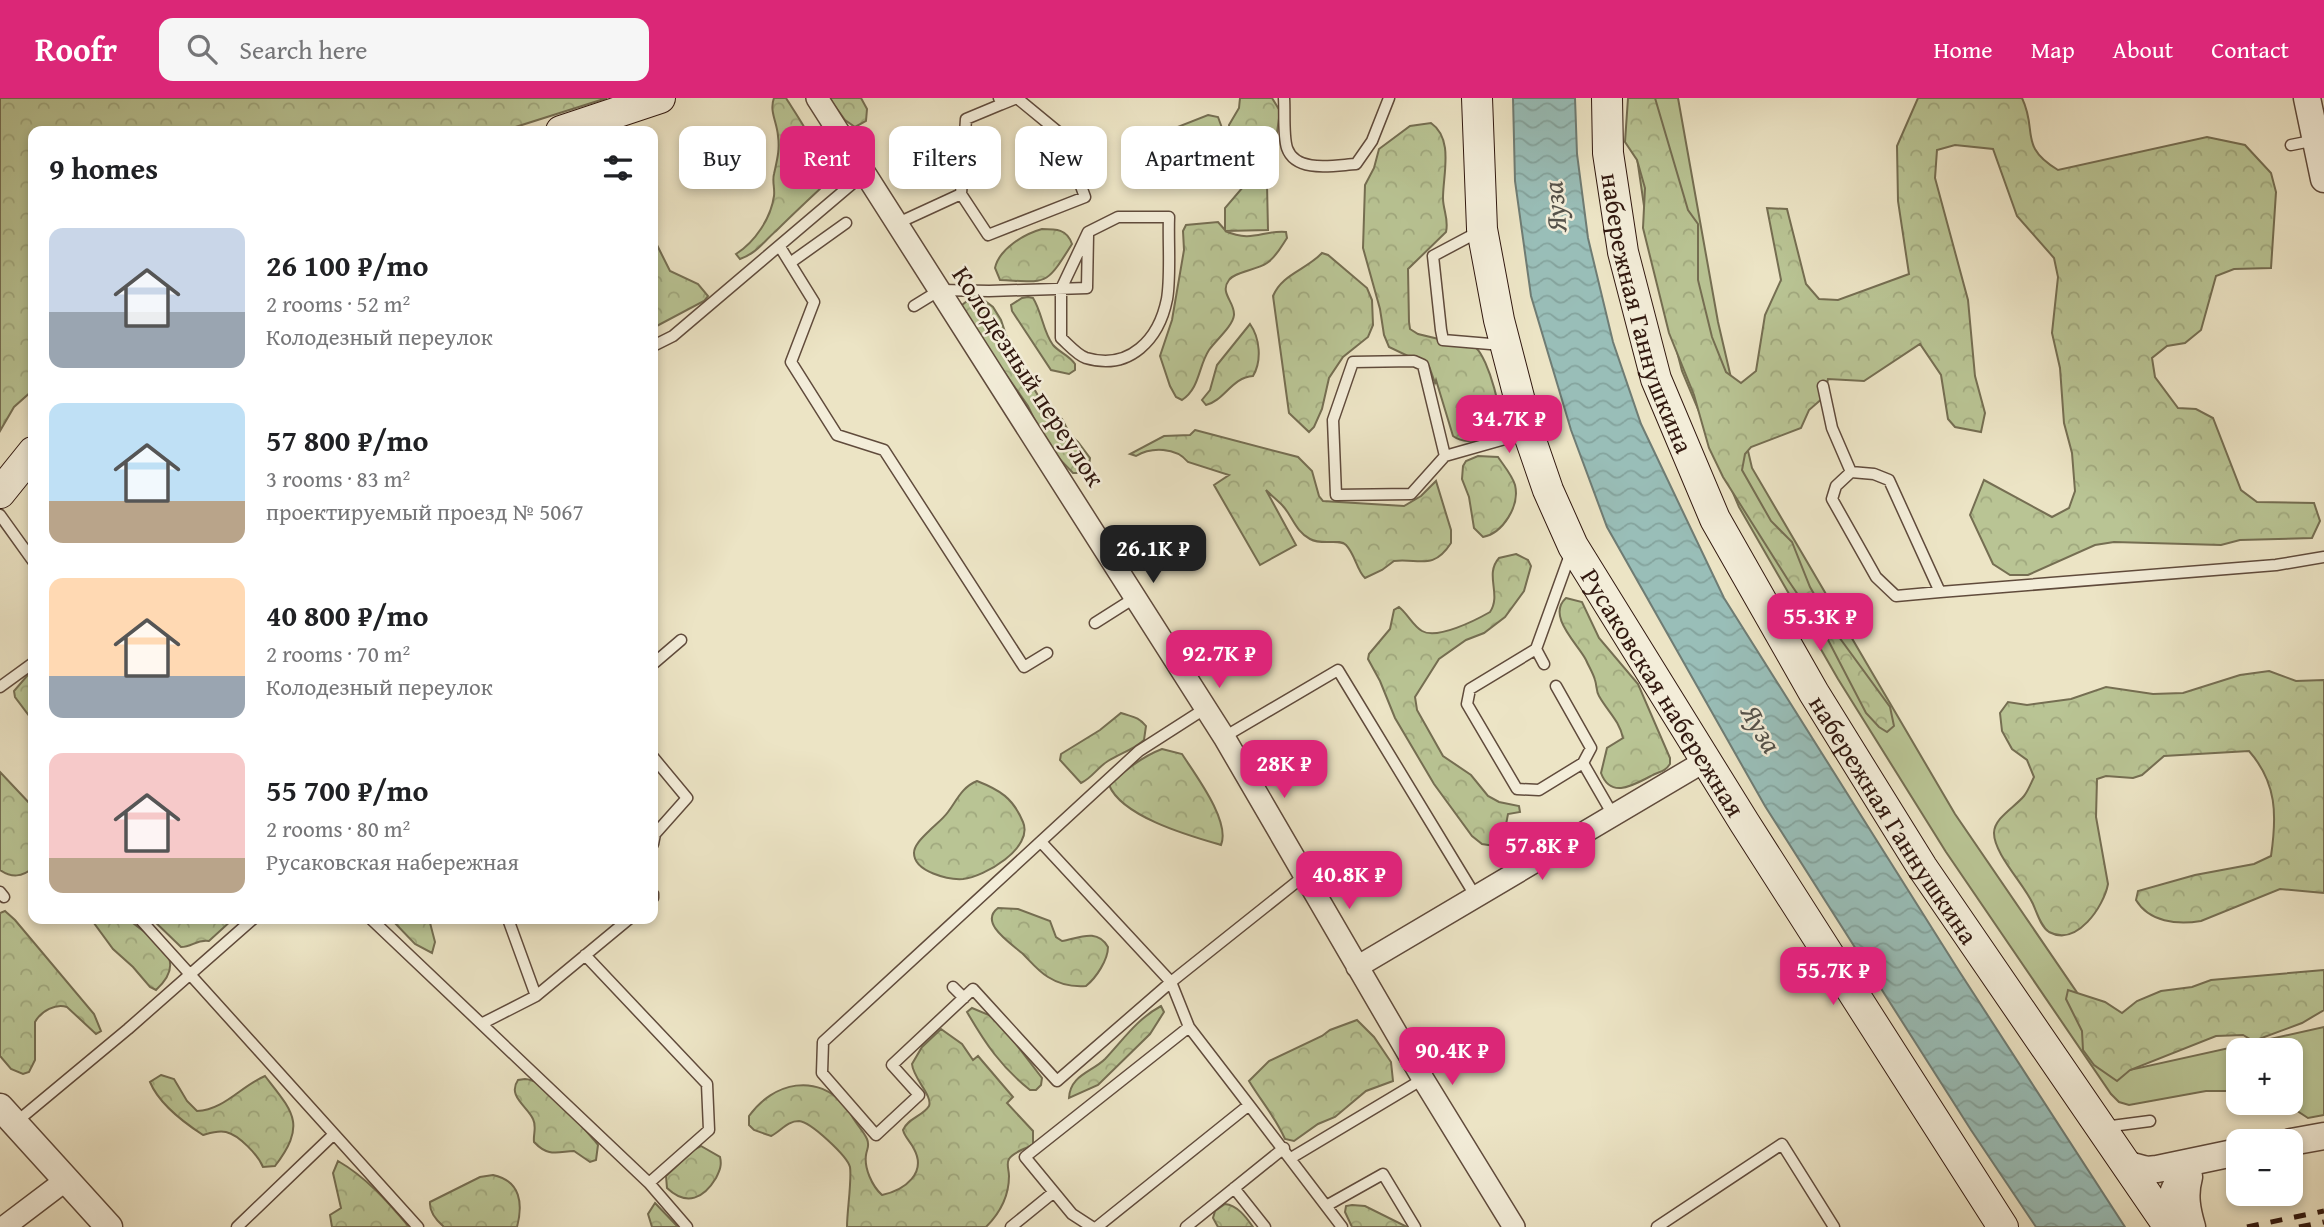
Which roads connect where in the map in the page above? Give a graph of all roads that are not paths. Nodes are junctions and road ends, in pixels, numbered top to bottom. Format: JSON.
{"nodes":[{"id":1,"x":660,"y":98,"type":"edge"},
{"id":2,"x":817,"y":98,"type":"edge"},
{"id":3,"x":1284,"y":98,"type":"edge"},
{"id":4,"x":1389,"y":98,"type":"edge"},
{"id":5,"x":1477,"y":98,"type":"edge"},
{"id":6,"x":1607,"y":98,"type":"edge"},
{"id":7,"x":2307,"y":98,"type":"edge"},
{"id":8,"x":1000,"y":101,"type":"edge"},
{"id":9,"x":576,"y":126,"type":"edge"},
{"id":10,"x":836,"y":126,"type":"edge"},
{"id":11,"x":2315,"y":155,"type":"edge"},
{"id":12,"x":875,"y":186,"type":"edge"},
{"id":13,"x":847,"y":189,"type":"edge"},
{"id":14,"x":961,"y":194,"type":"junction"},
{"id":15,"x":846,"y":223,"type":"dead end"},
{"id":16,"x":898,"y":223,"type":"junction"},
{"id":17,"x":1482,"y":229,"type":"junction"},
{"id":18,"x":1088,"y":232,"type":"junction"},
{"id":19,"x":780,"y":247,"type":"junction"},
{"id":20,"x":790,"y":263,"type":"junction"},
{"id":21,"x":1061,"y":289,"type":"junction"},
{"id":22,"x":940,"y":290,"type":"junction"},
{"id":23,"x":914,"y":306,"type":"dead end"},
{"id":24,"x":658,"y":344,"type":"edge"},
{"id":25,"x":1505,"y":345,"type":"junction"},
{"id":26,"x":1823,"y":386,"type":"dead end"},
{"id":27,"x":1528,"y":432,"type":"junction"},
{"id":28,"x":1445,"y":456,"type":"junction"},
{"id":29,"x":28,"y":458,"type":"edge"},
{"id":30,"x":1852,"y":472,"type":"junction"},
{"id":31,"x":0,"y":493,"type":"edge"},
{"id":32,"x":0,"y":515,"type":"edge"},
{"id":33,"x":1573,"y":546,"type":"junction"},
{"id":34,"x":28,"y":554,"type":"edge"},
{"id":35,"x":2324,"y":558,"type":"edge"},
{"id":36,"x":1940,"y":593,"type":"junction"},
{"id":37,"x":1136,"y":597,"type":"junction"},
{"id":38,"x":1095,"y":623,"type":"dead end"},
{"id":39,"x":681,"y":640,"type":"dead end"},
{"id":40,"x":1536,"y":649,"type":"junction"},
{"id":41,"x":1047,"y":653,"type":"dead end"},
{"id":42,"x":658,"y":660,"type":"edge"},
{"id":43,"x":1544,"y":664,"type":"dead end"},
{"id":44,"x":28,"y":670,"type":"edge"},
{"id":45,"x":1556,"y":686,"type":"dead end"},
{"id":46,"x":0,"y":687,"type":"edge"},
{"id":47,"x":1206,"y":708,"type":"junction"},
{"id":48,"x":1224,"y":737,"type":"junction"},
{"id":49,"x":1706,"y":761,"type":"junction"},
{"id":50,"x":658,"y":763,"type":"edge"},
{"id":51,"x":1583,"y":764,"type":"junction"},
{"id":52,"x":1614,"y":815,"type":"junction"},
{"id":53,"x":658,"y":831,"type":"edge"},
{"id":54,"x":1041,"y":842,"type":"junction"},
{"id":55,"x":1304,"y":876,"type":"junction"},
{"id":56,"x":1476,"y":897,"type":"junction"},
{"id":57,"x":145,"y":924,"type":"edge"},
{"id":58,"x":247,"y":924,"type":"edge"},
{"id":59,"x":376,"y":924,"type":"edge"},
{"id":60,"x":510,"y":924,"type":"edge"},
{"id":61,"x":623,"y":924,"type":"edge"},
{"id":62,"x":585,"y":955,"type":"junction"},
{"id":63,"x":1357,"y":967,"type":"junction"},
{"id":64,"x":190,"y":974,"type":"junction"},
{"id":65,"x":1171,"y":982,"type":"junction"},
{"id":66,"x":953,"y":986,"type":"dead end"},
{"id":67,"x":536,"y":996,"type":"junction"},
{"id":68,"x":964,"y":998,"type":"junction"},
{"id":69,"x":483,"y":1023,"type":"junction"},
{"id":70,"x":1189,"y":1027,"type":"junction"},
{"id":71,"x":1423,"y":1079,"type":"junction"},
{"id":72,"x":1249,"y":1105,"type":"junction"},
{"id":73,"x":7,"y":1115,"type":"edge"},
{"id":74,"x":2150,"y":1121,"type":"dead end"},
{"id":75,"x":2101,"y":1128,"type":"junction"},
{"id":76,"x":334,"y":1134,"type":"junction"},
{"id":77,"x":2324,"y":1136,"type":"edge"},
{"id":78,"x":2303,"y":1140,"type":"edge"},
{"id":79,"x":1287,"y":1153,"type":"junction"},
{"id":80,"x":2226,"y":1155,"type":"edge"},
{"id":81,"x":2194,"y":1162,"type":"junction"},
{"id":82,"x":2126,"y":1164,"type":"junction"},
{"id":83,"x":66,"y":1180,"type":"junction"},
{"id":84,"x":649,"y":1183,"type":"junction"},
{"id":85,"x":1234,"y":1188,"type":"junction"},
{"id":86,"x":1054,"y":1192,"type":"junction"},
{"id":87,"x":1326,"y":1206,"type":"junction"},
{"id":88,"x":1198,"y":1223,"type":"edge"},
{"id":89,"x":4,"y":1227,"type":"edge"},
{"id":90,"x":109,"y":1227,"type":"edge"},
{"id":91,"x":237,"y":1227,"type":"edge"},
{"id":92,"x":418,"y":1227,"type":"edge"},
{"id":93,"x":687,"y":1227,"type":"edge"},
{"id":94,"x":1011,"y":1227,"type":"edge"},
{"id":95,"x":1095,"y":1227,"type":"edge"},
{"id":96,"x":1186,"y":1227,"type":"edge"},
{"id":97,"x":1265,"y":1227,"type":"edge"},
{"id":98,"x":1342,"y":1227,"type":"edge"},
{"id":99,"x":1415,"y":1227,"type":"edge"},
{"id":100,"x":1514,"y":1227,"type":"edge"},
{"id":101,"x":1657,"y":1227,"type":"edge"},
{"id":102,"x":1834,"y":1227,"type":"edge"},
{"id":103,"x":2003,"y":1227,"type":"edge"},
{"id":104,"x":2169,"y":1227,"type":"edge"},
{"id":105,"x":2192,"y":1227,"type":"edge"}],
"edges":[{"from":1,"to":9,"type":"main road"},
{"from":2,"to":10,"type":"street","name":"Колодезный переулок"},
{"from":3,"to":4,"type":"lane"},
{"from":5,"to":17,"type":"main road","name":"Русаковская набережная"},
{"from":6,"to":75,"type":"main road","name":"набережная Ганнушкина"},
{"from":7,"to":11,"type":"street"},
{"from":8,"to":14,"type":"lane"},
{"from":8,"to":14,"type":"lane"},
{"from":12,"to":16,"type":"street","name":"Колодезный переулок"},
{"from":13,"to":19,"type":"lane"},
{"from":14,"to":16,"type":"lane"},
{"from":15,"to":20,"type":"lane"},
{"from":16,"to":22,"type":"street","name":"Колодезный переулок"},
{"from":17,"to":25,"type":"main road","name":"Русаковская набережная"},
{"from":17,"to":25,"type":"lane"},
{"from":18,"to":21,"type":"lane"},
{"from":18,"to":21,"type":"lane"},
{"from":18,"to":21,"type":"lane"},
{"from":19,"to":20,"type":"lane"},
{"from":19,"to":24,"type":"lane"},
{"from":20,"to":41,"type":"lane"},
{"from":21,"to":22,"type":"lane"},
{"from":22,"to":23,"type":"lane"},
{"from":22,"to":37,"type":"street","name":"Колодезный переулок"},
{"from":25,"to":27,"type":"main road","name":"Русаковская набережная"},
{"from":26,"to":30,"type":"lane"},
{"from":27,"to":28,"type":"lane"},
{"from":27,"to":33,"type":"main road","name":"Русаковская набережная"},
{"from":28,"to":28,"type":"lane"},
{"from":29,"to":31,"type":"main road"},
{"from":30,"to":36,"type":"lane"},
{"from":30,"to":36,"type":"lane"},
{"from":32,"to":34,"type":"lane"},
{"from":33,"to":40,"type":"lane"},
{"from":33,"to":49,"type":"main road","name":"Русаковская набережная"},
{"from":35,"to":36,"type":"lane"},
{"from":37,"to":38,"type":"lane"},
{"from":37,"to":47,"type":"street","name":"Колодезный переулок"},
{"from":39,"to":42,"type":"lane"},
{"from":40,"to":43,"type":"lane"},
{"from":40,"to":51,"type":"lane"},
{"from":44,"to":46,"type":"lane"},
{"from":45,"to":51,"type":"lane"},
{"from":47,"to":48,"type":"street","name":"Колодезный переулок"},
{"from":47,"to":54,"type":"lane"},
{"from":48,"to":55,"type":"street","name":"Колодезный переулок"},
{"from":48,"to":56,"type":"lane"},
{"from":49,"to":52,"type":"street"},
{"from":49,"to":103,"type":"main road","name":"Русаковская набережная"},
{"from":50,"to":53,"type":"lane"},
{"from":51,"to":52,"type":"lane"},
{"from":52,"to":56,"type":"street"},
{"from":54,"to":65,"type":"lane"},
{"from":54,"to":68,"type":"lane"},
{"from":55,"to":63,"type":"street","name":"Колодезный переулок"},
{"from":55,"to":65,"type":"lane"},
{"from":56,"to":63,"type":"street"},
{"from":57,"to":64,"type":"lane"},
{"from":58,"to":64,"type":"lane"},
{"from":59,"to":69,"type":"lane"},
{"from":60,"to":67,"type":"lane"},
{"from":61,"to":62,"type":"lane"},
{"from":62,"to":67,"type":"lane"},
{"from":62,"to":84,"type":"lane"},
{"from":63,"to":71,"type":"street","name":"Колодезный переулок"},
{"from":64,"to":73,"type":"lane"},
{"from":64,"to":76,"type":"lane"},
{"from":65,"to":68,"type":"lane"},
{"from":65,"to":70,"type":"lane"},
{"from":66,"to":68,"type":"lane"},
{"from":67,"to":69,"type":"lane"},
{"from":69,"to":84,"type":"lane"},
{"from":70,"to":72,"type":"lane"},
{"from":70,"to":86,"type":"lane"},
{"from":71,"to":79,"type":"lane"},
{"from":71,"to":100,"type":"street","name":"Колодезный переулок"},
{"from":72,"to":79,"type":"lane"},
{"from":72,"to":95,"type":"lane"},
{"from":73,"to":83,"type":"street"},
{"from":74,"to":75,"type":"lane"},
{"from":75,"to":82,"type":"main road","name":"набережная Ганнушкина"},
{"from":76,"to":91,"type":"lane"},
{"from":76,"to":92,"type":"lane"},
{"from":77,"to":78,"type":"street"},
{"from":79,"to":85,"type":"lane"},
{"from":79,"to":87,"type":"lane"},
{"from":80,"to":81,"type":"street"},
{"from":81,"to":82,"type":"street"},
{"from":81,"to":104,"type":"street"},
{"from":81,"to":105,"type":"street"},
{"from":82,"to":104,"type":"main road","name":"набережная Ганнушкина"},
{"from":83,"to":89,"type":"street"},
{"from":83,"to":90,"type":"street"},
{"from":84,"to":93,"type":"lane"},
{"from":85,"to":88,"type":"lane"},
{"from":85,"to":97,"type":"lane"},
{"from":86,"to":94,"type":"lane"},
{"from":86,"to":95,"type":"lane"},
{"from":87,"to":98,"type":"lane"},
{"from":87,"to":99,"type":"lane"},
{"from":88,"to":96,"type":"lane"},
{"from":101,"to":102,"type":"lane"}]}
